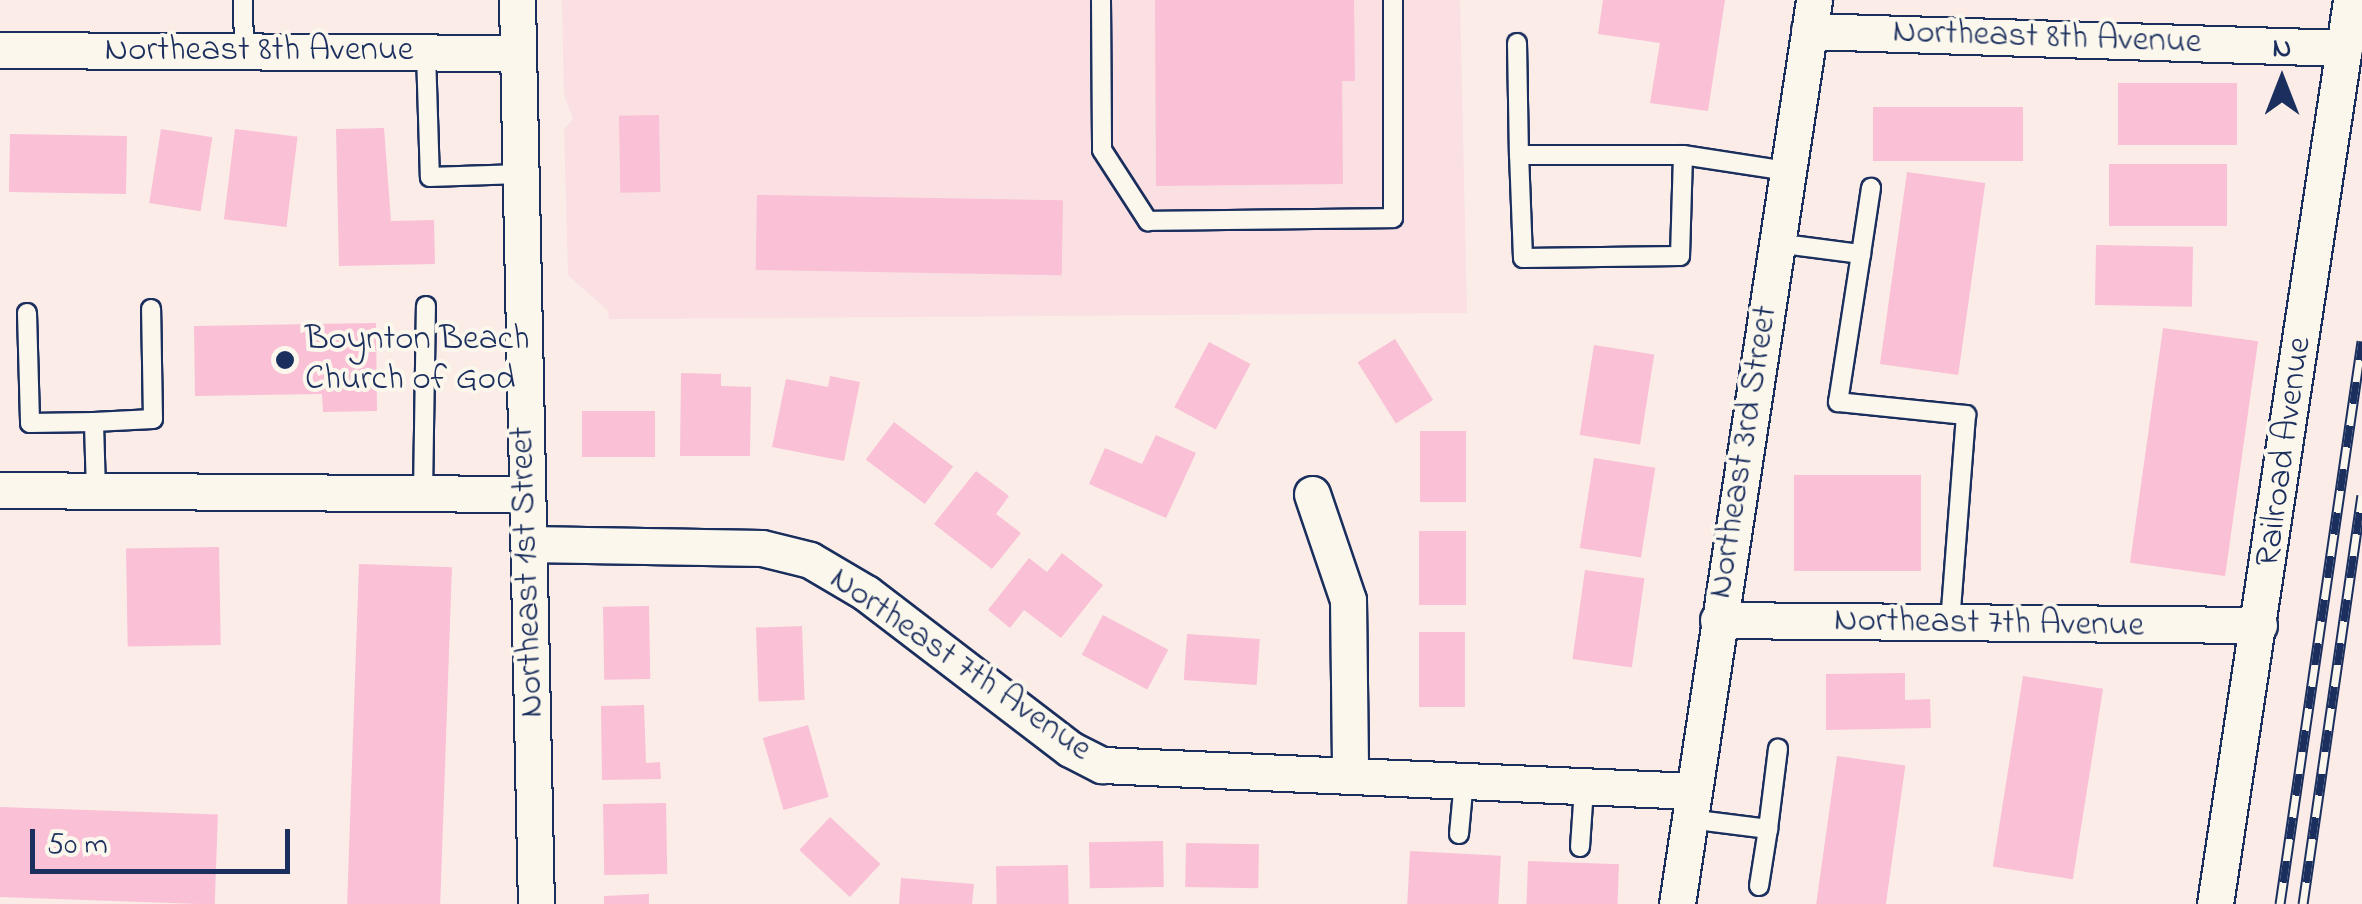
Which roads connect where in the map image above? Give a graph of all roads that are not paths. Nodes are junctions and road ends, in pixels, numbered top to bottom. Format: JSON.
{"nodes":[{"id":1,"x":244,"y":0,"type":"edge"},
{"id":2,"x":517,"y":0,"type":"edge"},
{"id":3,"x":1101,"y":0,"type":"edge"},
{"id":4,"x":1393,"y":0,"type":"edge"},
{"id":5,"x":2351,"y":0,"type":"edge"},
{"id":6,"x":1812,"y":15,"type":"edge"},
{"id":7,"x":1518,"y":43,"type":"dead end"},
{"id":8,"x":2344,"y":48,"type":"junction"},
{"id":9,"x":0,"y":50,"type":"edge"},
{"id":10,"x":244,"y":52,"type":"junction"},
{"id":11,"x":426,"y":52,"type":"junction"},
{"id":12,"x":518,"y":53,"type":"junction"},
{"id":13,"x":1519,"y":154,"type":"junction"},
{"id":14,"x":1682,"y":154,"type":"junction"},
{"id":15,"x":1788,"y":170,"type":"junction"},
{"id":16,"x":520,"y":174,"type":"junction"},
{"id":17,"x":1870,"y":188,"type":"dead end"},
{"id":18,"x":1776,"y":243,"type":"junction"},
{"id":19,"x":1861,"y":254,"type":"junction"},
{"id":20,"x":426,"y":306,"type":"dead end"},
{"id":21,"x":151,"y":309,"type":"dead end"},
{"id":22,"x":27,"y":314,"type":"dead end"},
{"id":23,"x":94,"y":422,"type":"junction"},
{"id":24,"x":0,"y":490,"type":"edge"},
{"id":25,"x":96,"y":491,"type":"junction"},
{"id":26,"x":423,"y":493,"type":"junction"},
{"id":27,"x":525,"y":494,"type":"junction"},
{"id":28,"x":1312,"y":494,"type":"dead end"},
{"id":29,"x":528,"y":544,"type":"junction"},
{"id":30,"x":1718,"y":620,"type":"junction"},
{"id":31,"x":1950,"y":623,"type":"junction"},
{"id":32,"x":2260,"y":626,"type":"junction"},
{"id":33,"x":1778,"y":749,"type":"dead end"},
{"id":34,"x":1350,"y":772,"type":"junction"},
{"id":35,"x":1464,"y":780,"type":"junction"},
{"id":36,"x":1584,"y":789,"type":"junction"},
{"id":37,"x":1691,"y":805,"type":"junction"},
{"id":38,"x":1768,"y":829,"type":"junction"},
{"id":39,"x":1460,"y":834,"type":"dead end"},
{"id":40,"x":1580,"y":846,"type":"dead end"},
{"id":41,"x":1759,"y":886,"type":"dead end"},
{"id":42,"x":536,"y":904,"type":"edge"},
{"id":43,"x":1676,"y":904,"type":"edge"},
{"id":44,"x":2215,"y":904,"type":"edge"}],
"edges":[{"from":1,"to":10,"type":"lane"},
{"from":2,"to":12,"type":"street","name":"Northeast 1st Street"},
{"from":3,"to":4,"type":"lane"},
{"from":5,"to":8,"type":"street","name":"Railroad Avenue"},
{"from":6,"to":8,"type":"street","name":"Northeast 8th Avenue"},
{"from":6,"to":15,"type":"street","name":"Northeast 3rd Street"},
{"from":7,"to":13,"type":"lane"},
{"from":8,"to":32,"type":"street","name":"Railroad Avenue"},
{"from":9,"to":10,"type":"street","name":"Northeast 8th Avenue"},
{"from":10,"to":11,"type":"street","name":"Northeast 8th Avenue"},
{"from":11,"to":12,"type":"street","name":"Northeast 8th Avenue"},
{"from":11,"to":16,"type":"lane"},
{"from":12,"to":16,"type":"street","name":"Northeast 1st Street"},
{"from":13,"to":14,"type":"lane"},
{"from":13,"to":14,"type":"lane"},
{"from":14,"to":15,"type":"lane"},
{"from":15,"to":18,"type":"street","name":"Northeast 3rd Street"},
{"from":16,"to":27,"type":"street","name":"Northeast 1st Street"},
{"from":17,"to":19,"type":"lane"},
{"from":18,"to":19,"type":"lane"},
{"from":18,"to":30,"type":"street","name":"Northeast 3rd Street"},
{"from":19,"to":31,"type":"lane"},
{"from":20,"to":26,"type":"lane"},
{"from":21,"to":23,"type":"lane"},
{"from":22,"to":23,"type":"lane"},
{"from":23,"to":25,"type":"lane"},
{"from":24,"to":25,"type":"street"},
{"from":25,"to":26,"type":"street"},
{"from":26,"to":27,"type":"street"},
{"from":27,"to":29,"type":"street","name":"Northeast 1st Street"},
{"from":28,"to":34,"type":"street"},
{"from":29,"to":34,"type":"street","name":"Northeast 7th Avenue"},
{"from":29,"to":42,"type":"street","name":"Northeast 1st Street"},
{"from":30,"to":31,"type":"street","name":"Northeast 7th Avenue"},
{"from":30,"to":37,"type":"street","name":"Northeast 3rd Street"},
{"from":31,"to":32,"type":"street","name":"Northeast 7th Avenue"},
{"from":32,"to":44,"type":"street","name":"Railroad Avenue"},
{"from":33,"to":38,"type":"lane"},
{"from":34,"to":35,"type":"street","name":"Northeast 7th Avenue"},
{"from":35,"to":36,"type":"street","name":"Northeast 7th Avenue"},
{"from":35,"to":39,"type":"lane"},
{"from":36,"to":37,"type":"street","name":"Northeast 7th Avenue"},
{"from":36,"to":40,"type":"lane"},
{"from":37,"to":38,"type":"lane"},
{"from":37,"to":43,"type":"street","name":"Northeast 3rd Street"},
{"from":38,"to":41,"type":"lane"}]}
